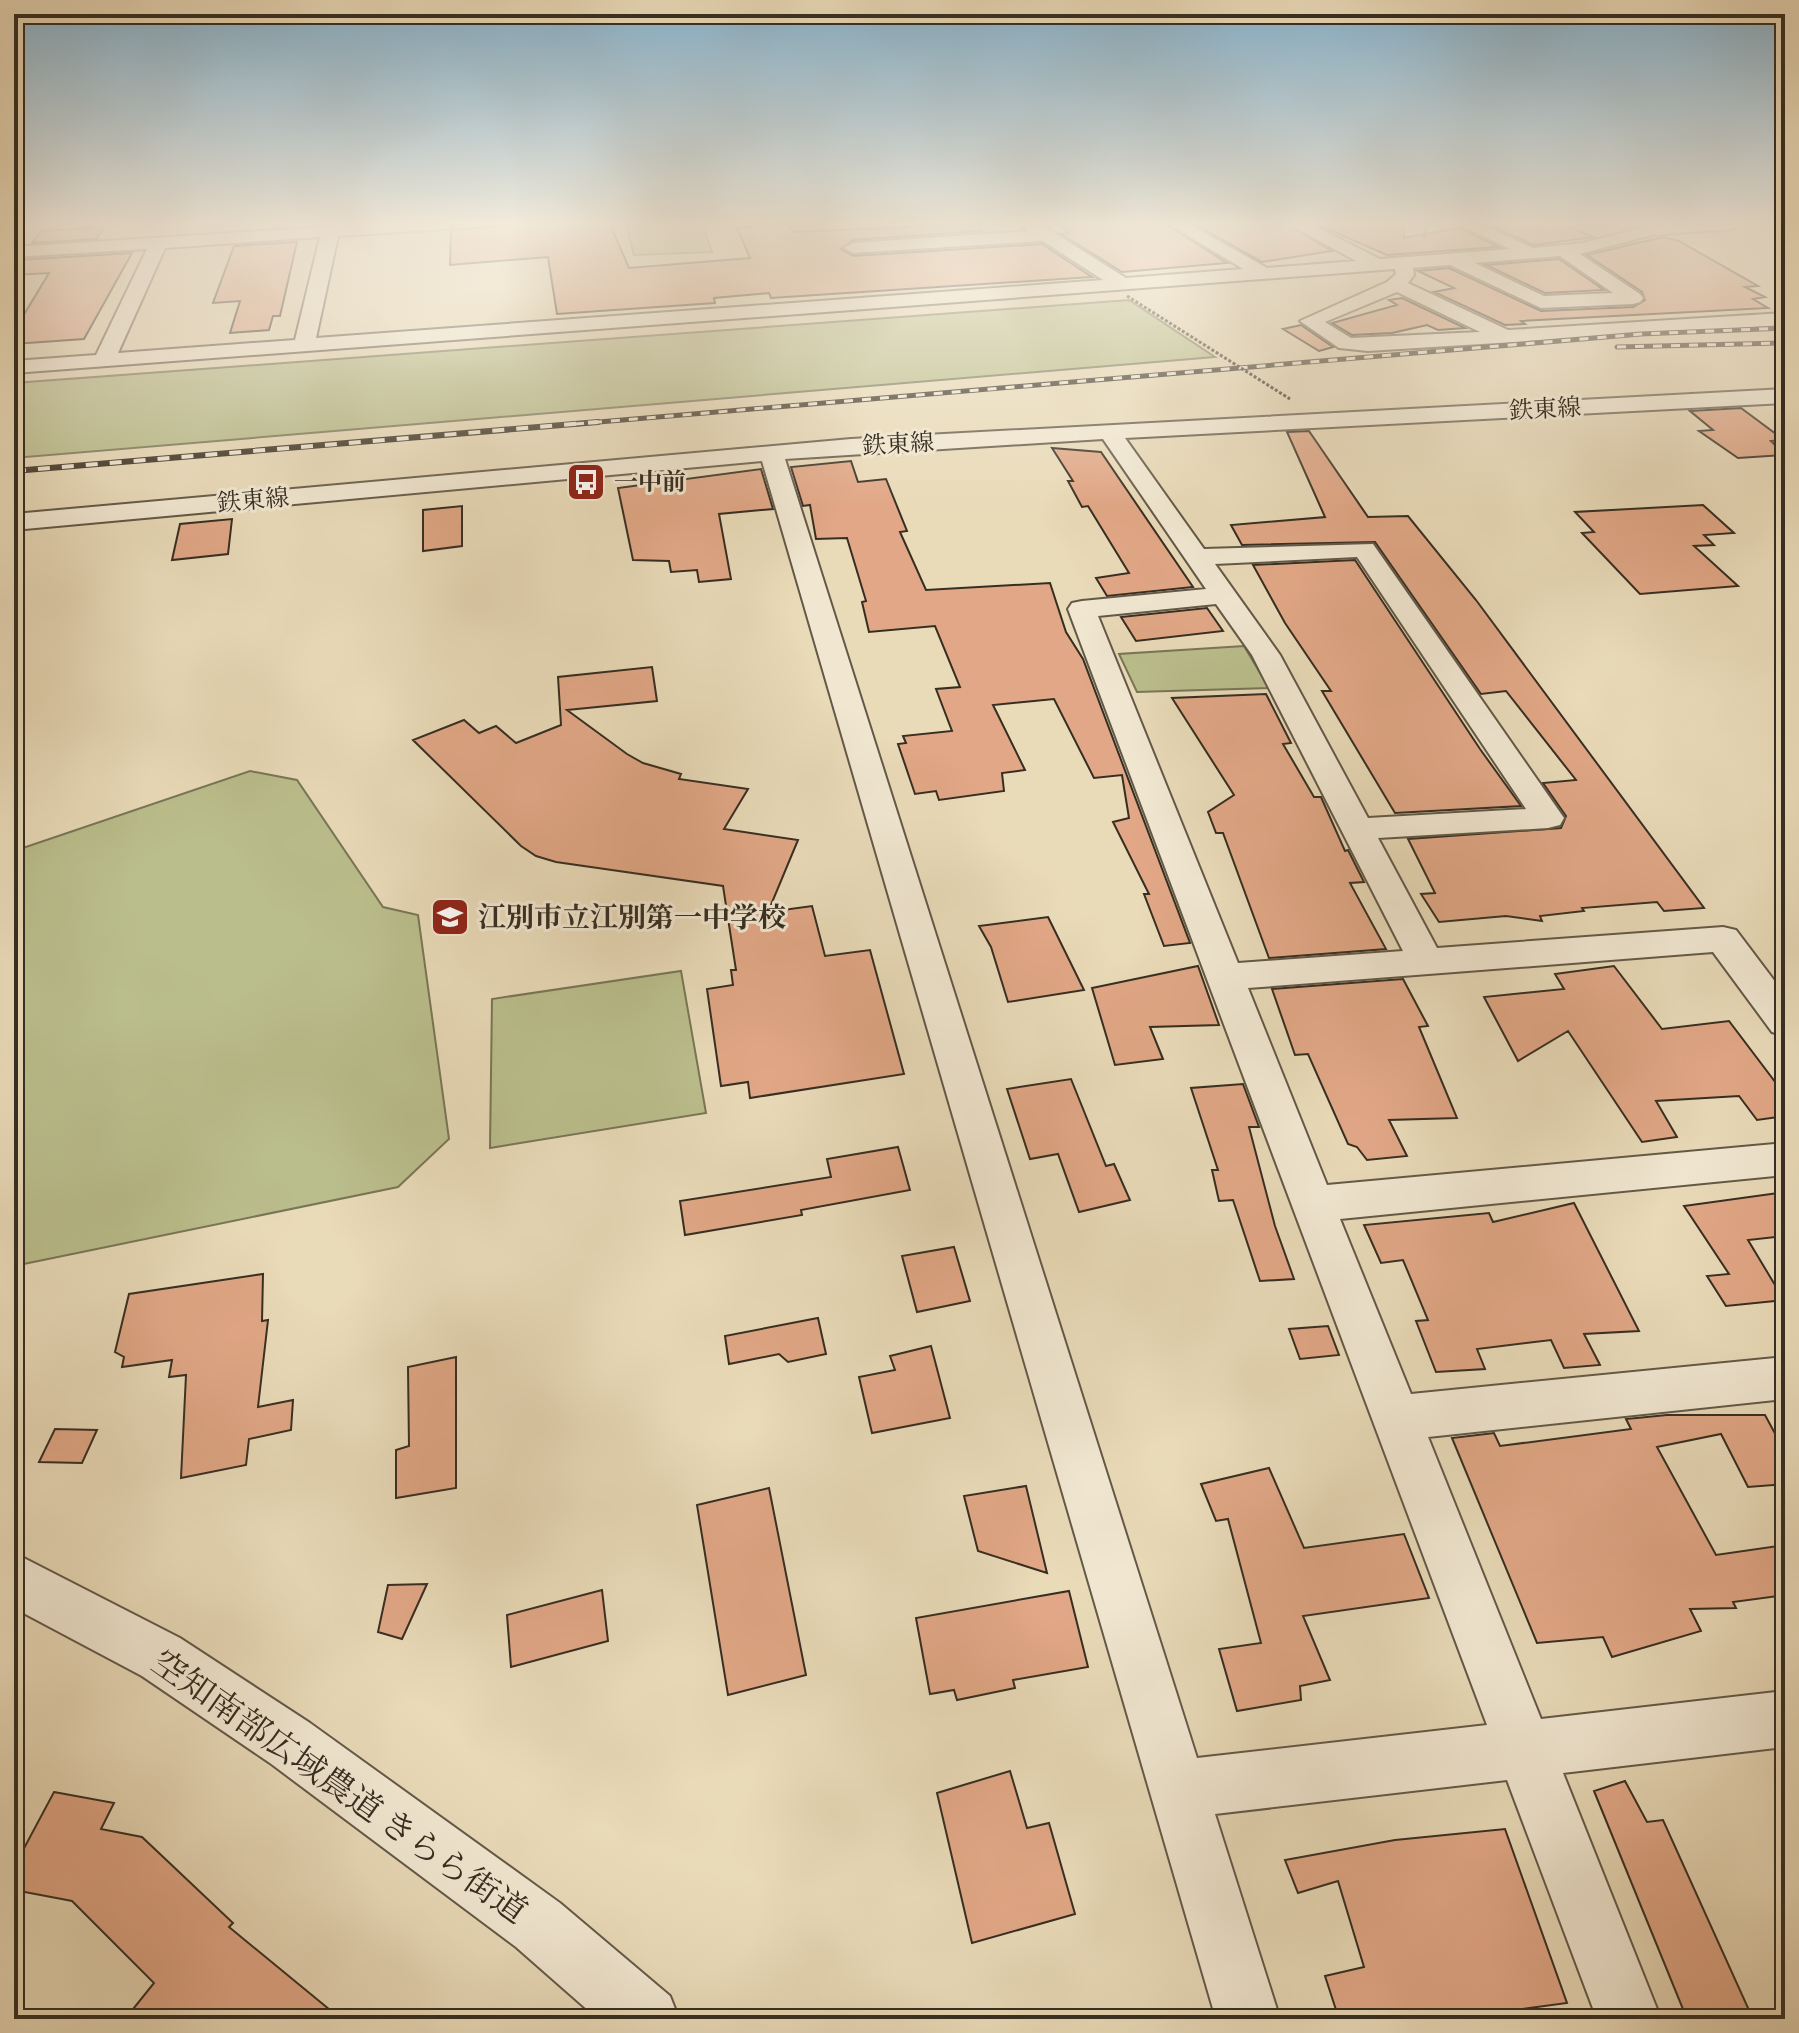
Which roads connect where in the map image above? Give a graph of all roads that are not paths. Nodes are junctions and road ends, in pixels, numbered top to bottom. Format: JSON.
{"nodes":[{"id":1,"x":125,"y":319,"type":"edge"},
{"id":2,"x":310,"y":319,"type":"edge"},
{"id":3,"x":604,"y":319,"type":"edge"},
{"id":4,"x":1315,"y":319,"type":"edge"},
{"id":5,"x":1468,"y":319,"type":"edge"},
{"id":6,"x":1785,"y":319,"type":"edge"},
{"id":7,"x":1503,"y":336,"type":"junction"},
{"id":8,"x":304,"y":345,"type":"junction"},
{"id":9,"x":104,"y":360,"type":"junction"},
{"id":10,"x":14,"y":367,"type":"edge"},
{"id":11,"x":1785,"y":396,"type":"edge"},
{"id":12,"x":1755,"y":398,"type":"junction"},
{"id":13,"x":1785,"y":421,"type":"edge"},
{"id":14,"x":1109,"y":432,"type":"junction"},
{"id":15,"x":771,"y":453,"type":"junction"},
{"id":16,"x":14,"y":522,"type":"edge"},
{"id":17,"x":1197,"y":557,"type":"junction"},
{"id":18,"x":1224,"y":595,"type":"junction"},
{"id":19,"x":1357,"y":829,"type":"junction"},
{"id":20,"x":1425,"y":959,"type":"junction"},
{"id":21,"x":1225,"y":977,"type":"junction"},
{"id":22,"x":1785,"y":1022,"type":"edge"},
{"id":23,"x":1785,"y":1159,"type":"edge"},
{"id":24,"x":1313,"y":1204,"type":"junction"},
{"id":25,"x":1785,"y":1378,"type":"edge"},
{"id":26,"x":1396,"y":1418,"type":"junction"},
{"id":27,"x":14,"y":1579,"type":"edge"},
{"id":28,"x":1785,"y":1719,"type":"edge"},
{"id":29,"x":1524,"y":1747,"type":"junction"},
{"id":30,"x":1178,"y":1789,"type":"junction"},
{"id":31,"x":647,"y":2019,"type":"edge"},
{"id":32,"x":1248,"y":2019,"type":"edge"},
{"id":33,"x":1629,"y":2019,"type":"edge"}],
"edges":[{"from":1,"to":9,"type":"street"},
{"from":2,"to":8,"type":"street"},
{"from":3,"to":8,"type":"street"},
{"from":4,"to":7,"type":"street"},
{"from":5,"to":7,"type":"street"},
{"from":6,"to":7,"type":"street"},
{"from":8,"to":9,"type":"street"},
{"from":9,"to":10,"type":"street"},
{"from":11,"to":12,"type":"street","name":"鉄東線"},
{"from":12,"to":13,"type":"street"},
{"from":12,"to":14,"type":"street","name":"鉄東線"},
{"from":14,"to":15,"type":"street","name":"鉄東線"},
{"from":14,"to":17,"type":"street"},
{"from":15,"to":16,"type":"street","name":"鉄東線"},
{"from":15,"to":30,"type":"street"},
{"from":17,"to":18,"type":"street"},
{"from":17,"to":19,"type":"street"},
{"from":18,"to":19,"type":"street"},
{"from":18,"to":21,"type":"street"},
{"from":19,"to":20,"type":"street"},
{"from":20,"to":21,"type":"street"},
{"from":20,"to":22,"type":"street"},
{"from":21,"to":24,"type":"street"},
{"from":23,"to":24,"type":"street"},
{"from":24,"to":26,"type":"street"},
{"from":25,"to":26,"type":"street"},
{"from":26,"to":29,"type":"street"},
{"from":27,"to":31,"type":"street","name":"空知南部広域農道 きらら街道"},
{"from":28,"to":29,"type":"street"},
{"from":29,"to":30,"type":"street"},
{"from":29,"to":33,"type":"street"},
{"from":30,"to":32,"type":"street"}]}
